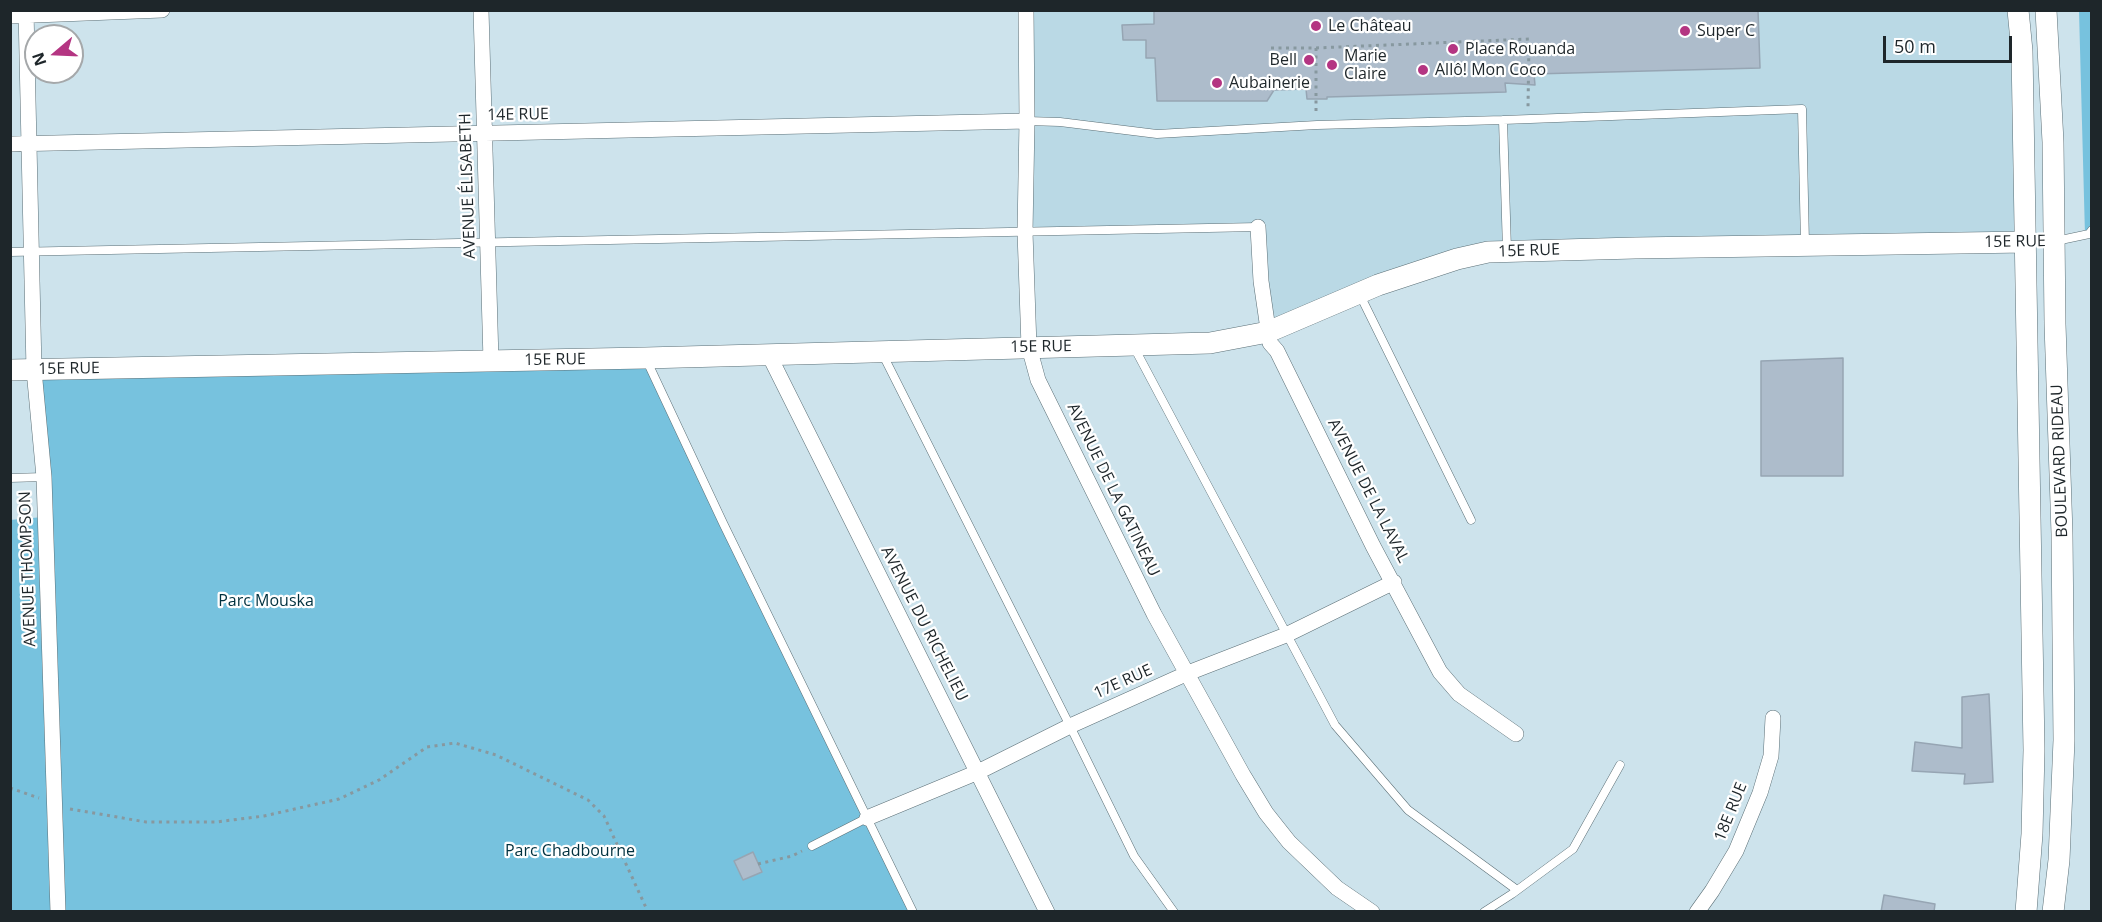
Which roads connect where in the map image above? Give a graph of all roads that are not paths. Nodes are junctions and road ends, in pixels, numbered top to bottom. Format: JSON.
{"nodes":[{"id":1,"x":162,"y":10,"type":"edge"},
{"id":2,"x":481,"y":10,"type":"edge"},
{"id":3,"x":1026,"y":10,"type":"edge"},
{"id":4,"x":2018,"y":10,"type":"edge"},
{"id":5,"x":2046,"y":10,"type":"edge"},
{"id":6,"x":26,"y":13,"type":"edge"},
{"id":7,"x":10,"y":16,"type":"edge"},
{"id":8,"x":1503,"y":120,"type":"junction"},
{"id":9,"x":1027,"y":122,"type":"junction"},
{"id":10,"x":484,"y":134,"type":"junction"},
{"id":11,"x":10,"y":144,"type":"edge"},
{"id":12,"x":29,"y":144,"type":"junction"},
{"id":13,"x":1258,"y":227,"type":"joint"},
{"id":14,"x":2091,"y":230,"type":"edge"},
{"id":15,"x":1025,"y":232,"type":"junction"},
{"id":16,"x":2055,"y":241,"type":"junction"},
{"id":17,"x":487,"y":242,"type":"junction"},
{"id":18,"x":2026,"y":242,"type":"junction"},
{"id":19,"x":1805,"y":246,"type":"junction"},
{"id":20,"x":1508,"y":251,"type":"junction"},
{"id":21,"x":10,"y":252,"type":"edge"},
{"id":22,"x":32,"y":252,"type":"junction"},
{"id":23,"x":1359,"y":294,"type":"junction"},
{"id":24,"x":1268,"y":332,"type":"junction"},
{"id":25,"x":1133,"y":345,"type":"junction"},
{"id":26,"x":1029,"y":347,"type":"junction"},
{"id":27,"x":880,"y":351,"type":"junction"},
{"id":28,"x":768,"y":353,"type":"junction"},
{"id":29,"x":645,"y":358,"type":"junction"},
{"id":30,"x":491,"y":361,"type":"junction"},
{"id":31,"x":10,"y":370,"type":"edge"},
{"id":32,"x":34,"y":370,"type":"junction"},
{"id":33,"x":44,"y":477,"type":"junction"},
{"id":34,"x":10,"y":478,"type":"edge"},
{"id":35,"x":1471,"y":520,"type":"dead end"},
{"id":36,"x":1394,"y":582,"type":"junction"},
{"id":37,"x":1286,"y":634,"type":"junction"},
{"id":38,"x":1188,"y":673,"type":"junction"},
{"id":39,"x":1773,"y":718,"type":"dead end"},
{"id":40,"x":1070,"y":726,"type":"junction"},
{"id":41,"x":1516,"y":734,"type":"dead end"},
{"id":42,"x":1620,"y":765,"type":"dead end"},
{"id":43,"x":978,"y":772,"type":"junction"},
{"id":44,"x":867,"y":818,"type":"junction"},
{"id":45,"x":812,"y":846,"type":"dead end"},
{"id":46,"x":1517,"y":890,"type":"junction"},
{"id":47,"x":58,"y":912,"type":"edge"},
{"id":48,"x":913,"y":912,"type":"edge"},
{"id":49,"x":1047,"y":912,"type":"edge"},
{"id":50,"x":1174,"y":912,"type":"edge"},
{"id":51,"x":1372,"y":912,"type":"edge"},
{"id":52,"x":1484,"y":912,"type":"edge"},
{"id":53,"x":1697,"y":912,"type":"edge"},
{"id":54,"x":2026,"y":912,"type":"edge"},
{"id":55,"x":2053,"y":912,"type":"edge"}],
"edges":[{"from":1,"to":6,"type":"street"},
{"from":2,"to":10,"type":"street","name":"AVENUE ÉLISABETH"},
{"from":3,"to":9,"type":"street","name":"AVENUE DE LA GATINEAU"},
{"from":4,"to":18,"type":"street","name":"BOULEVARD RIDEAU"},
{"from":5,"to":16,"type":"street","name":"BOULEVARD RIDEAU"},
{"from":6,"to":7,"type":"street"},
{"from":6,"to":12,"type":"street","name":"AVENUE THOMPSON"},
{"from":8,"to":9,"type":"lane"},
{"from":8,"to":19,"type":"lane"},
{"from":8,"to":20,"type":"lane"},
{"from":9,"to":10,"type":"street","name":"14E RUE"},
{"from":9,"to":15,"type":"street","name":"AVENUE DE LA GATINEAU"},
{"from":10,"to":12,"type":"street","name":"14E RUE"},
{"from":10,"to":17,"type":"street","name":"AVENUE ÉLISABETH"},
{"from":11,"to":12,"type":"street","name":"14E RUE"},
{"from":12,"to":22,"type":"street","name":"AVENUE THOMPSON"},
{"from":13,"to":15,"type":"lane"},
{"from":13,"to":24,"type":"street","name":"AVENUE DE LA LAVAL"},
{"from":14,"to":16,"type":"lane"},
{"from":15,"to":17,"type":"lane"},
{"from":15,"to":26,"type":"street","name":"AVENUE DE LA GATINEAU"},
{"from":16,"to":18,"type":"street","name":"15E RUE"},
{"from":16,"to":55,"type":"street","name":"BOULEVARD RIDEAU"},
{"from":17,"to":22,"type":"lane"},
{"from":17,"to":30,"type":"street","name":"AVENUE ÉLISABETH"},
{"from":18,"to":19,"type":"street","name":"15E RUE"},
{"from":18,"to":54,"type":"street","name":"BOULEVARD RIDEAU"},
{"from":19,"to":20,"type":"street","name":"15E RUE"},
{"from":20,"to":23,"type":"street","name":"15E RUE"},
{"from":21,"to":22,"type":"lane"},
{"from":22,"to":32,"type":"street","name":"AVENUE THOMPSON"},
{"from":23,"to":24,"type":"street","name":"15E RUE"},
{"from":23,"to":35,"type":"lane"},
{"from":24,"to":25,"type":"street","name":"15E RUE"},
{"from":24,"to":36,"type":"street","name":"AVENUE DE LA LAVAL"},
{"from":25,"to":26,"type":"street","name":"15E RUE"},
{"from":25,"to":37,"type":"lane"},
{"from":26,"to":27,"type":"street","name":"15E RUE"},
{"from":26,"to":38,"type":"street","name":"AVENUE DE LA GATINEAU"},
{"from":27,"to":28,"type":"street","name":"15E RUE"},
{"from":27,"to":40,"type":"lane"},
{"from":28,"to":29,"type":"street","name":"15E RUE"},
{"from":28,"to":43,"type":"street","name":"AVENUE DU RICHELIEU"},
{"from":29,"to":30,"type":"street","name":"15E RUE"},
{"from":29,"to":44,"type":"lane"},
{"from":30,"to":32,"type":"street","name":"15E RUE"},
{"from":31,"to":32,"type":"street","name":"15E RUE"},
{"from":32,"to":33,"type":"street","name":"AVENUE THOMPSON"},
{"from":33,"to":34,"type":"lane"},
{"from":33,"to":47,"type":"street","name":"AVENUE THOMPSON"},
{"from":36,"to":37,"type":"street","name":"17E RUE"},
{"from":36,"to":41,"type":"street","name":"AVENUE DE LA LAVAL"},
{"from":37,"to":38,"type":"street","name":"17E RUE"},
{"from":37,"to":46,"type":"lane"},
{"from":38,"to":40,"type":"street","name":"17E RUE"},
{"from":38,"to":51,"type":"street","name":"AVENUE DE LA GATINEAU"},
{"from":39,"to":53,"type":"street","name":"18E RUE"},
{"from":40,"to":43,"type":"street","name":"17E RUE"},
{"from":40,"to":50,"type":"lane"},
{"from":42,"to":46,"type":"lane"},
{"from":43,"to":44,"type":"street","name":"17E RUE"},
{"from":43,"to":49,"type":"street","name":"AVENUE DU RICHELIEU"},
{"from":44,"to":45,"type":"lane"},
{"from":44,"to":48,"type":"lane"},
{"from":46,"to":52,"type":"lane"}]}
